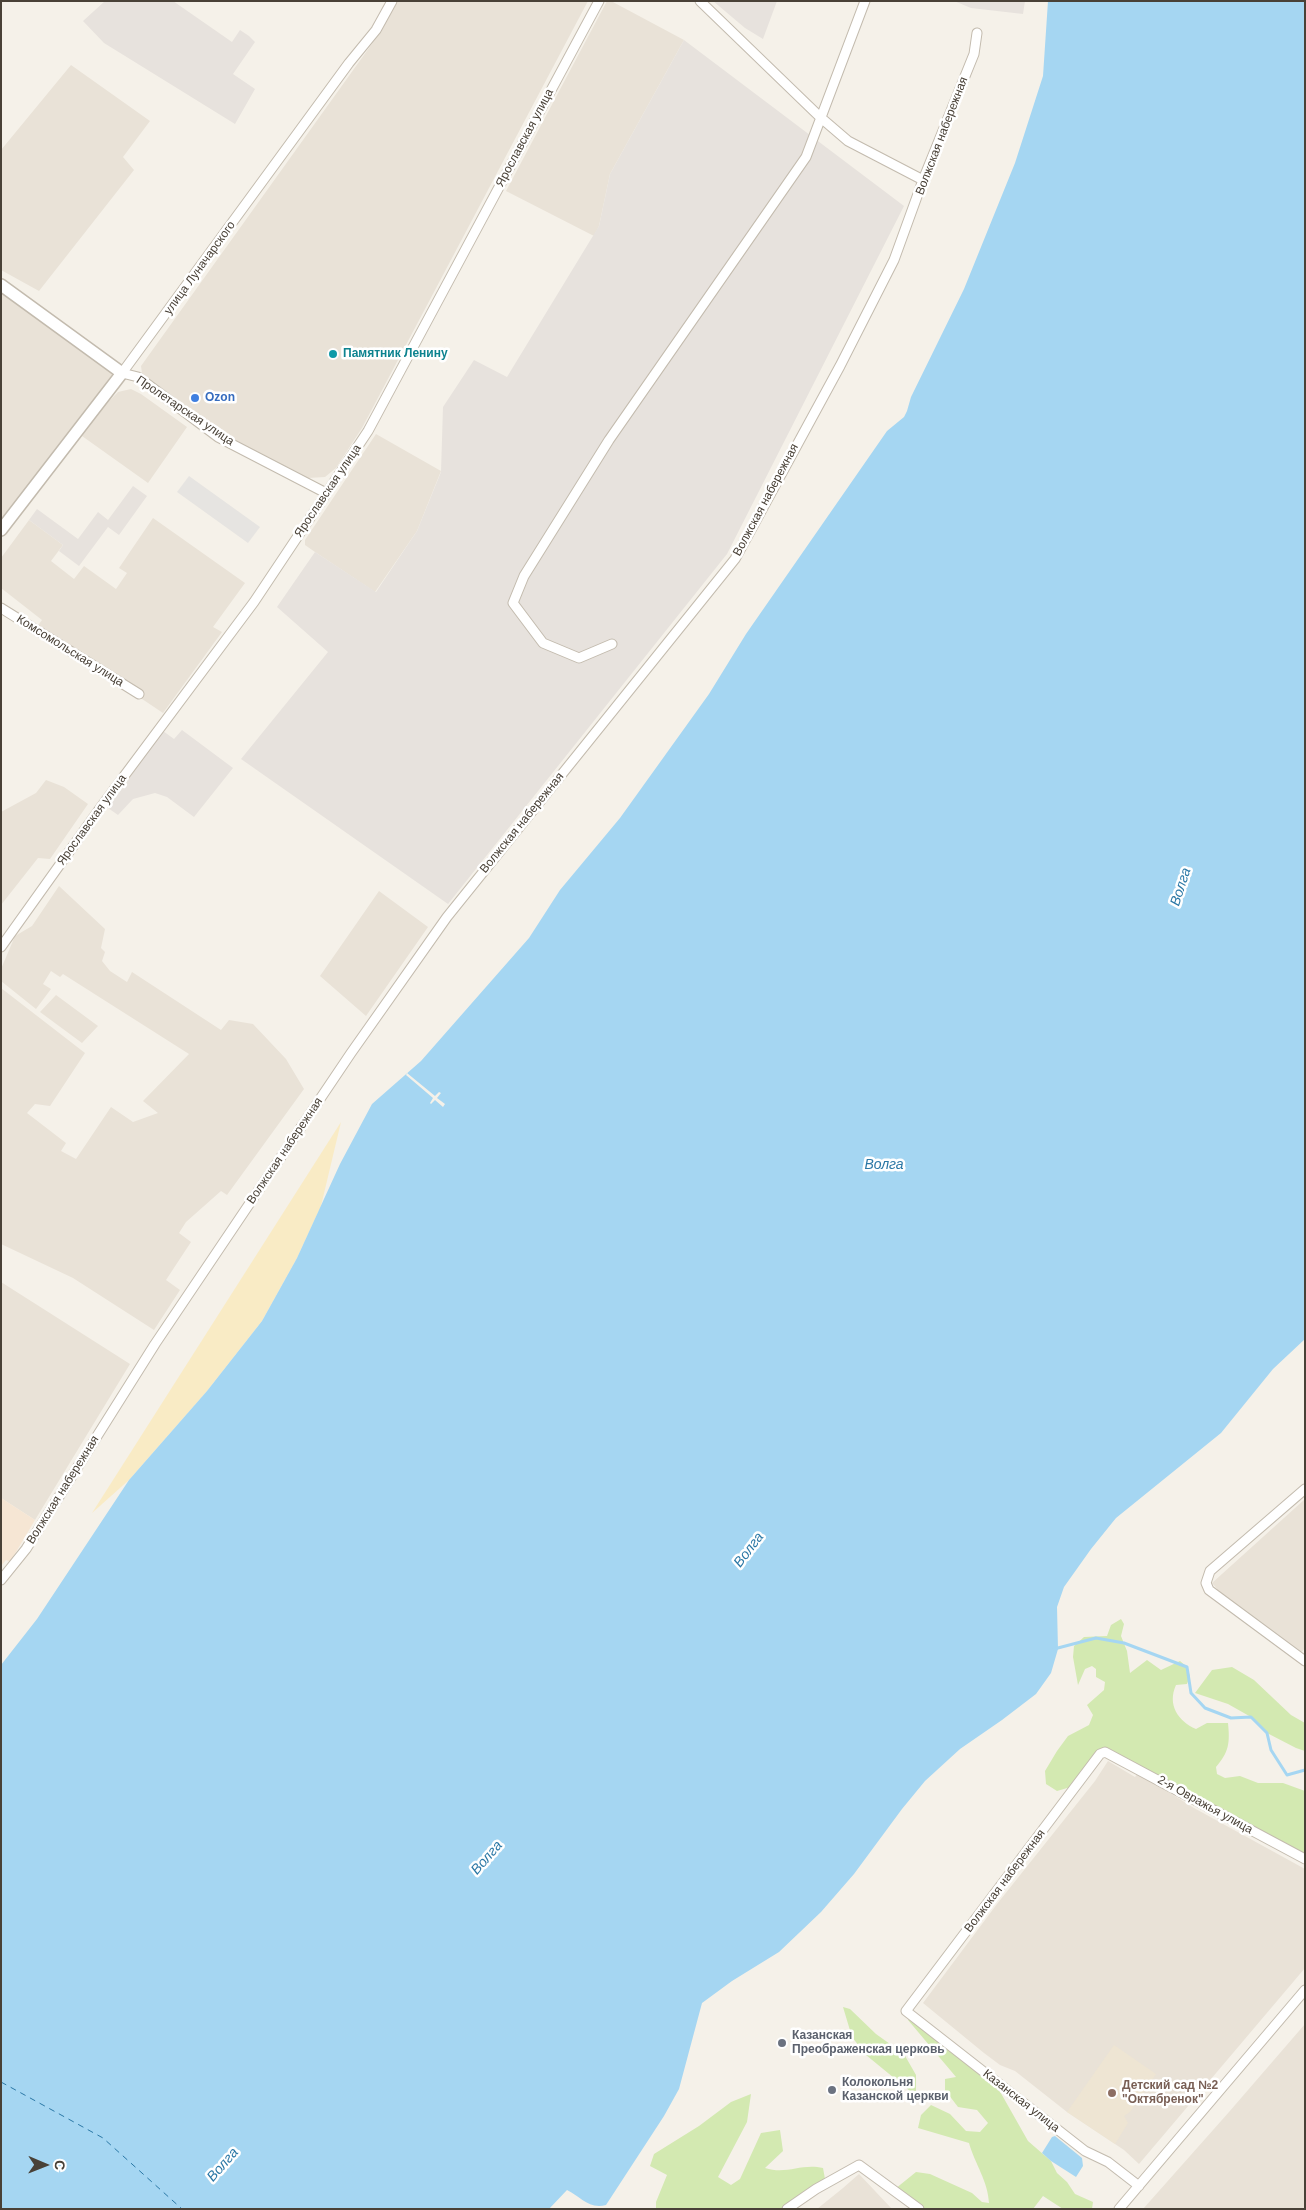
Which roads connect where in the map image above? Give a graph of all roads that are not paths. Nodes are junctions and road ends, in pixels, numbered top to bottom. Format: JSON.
{"nodes":[{"id":1,"x":392,"y":1,"type":"edge"},
{"id":2,"x":599,"y":1,"type":"edge"},
{"id":3,"x":700,"y":1,"type":"edge"},
{"id":4,"x":865,"y":1,"type":"edge"},
{"id":5,"x":977,"y":33,"type":"dead end"},
{"id":6,"x":820,"y":117,"type":"junction"},
{"id":7,"x":923,"y":180,"type":"junction"},
{"id":8,"x":1,"y":285,"type":"edge"},
{"id":9,"x":122,"y":373,"type":"junction"},
{"id":10,"x":326,"y":493,"type":"junction"},
{"id":11,"x":1,"y":530,"type":"edge"},
{"id":12,"x":1,"y":608,"type":"edge"},
{"id":13,"x":612,"y":644,"type":"dead end"},
{"id":14,"x":139,"y":694,"type":"dead end"},
{"id":15,"x":1,"y":947,"type":"edge"},
{"id":16,"x":1305,"y":1489,"type":"edge"},
{"id":17,"x":1,"y":1580,"type":"edge"},
{"id":18,"x":1305,"y":1661,"type":"edge"},
{"id":19,"x":1105,"y":1752,"type":"joint"},
{"id":20,"x":1305,"y":1859,"type":"edge"},
{"id":21,"x":1305,"y":1990,"type":"edge"},
{"id":22,"x":906,"y":2012,"type":"joint"},
{"id":23,"x":1139,"y":2186,"type":"junction"},
{"id":24,"x":787,"y":2209,"type":"edge"},
{"id":25,"x":919,"y":2209,"type":"edge"},
{"id":26,"x":1119,"y":2209,"type":"edge"}],
"edges":[{"from":1,"to":9,"type":"street","name":"улица Луначарского"},
{"from":2,"to":10,"type":"street","name":"Ярославская улица"},
{"from":3,"to":6,"type":"street"},
{"from":4,"to":6,"type":"street"},
{"from":5,"to":7,"type":"street","name":"Волжская набережная"},
{"from":6,"to":7,"type":"street"},
{"from":6,"to":13,"type":"street"},
{"from":7,"to":17,"type":"street","name":"Волжская набережная"},
{"from":8,"to":9,"type":"street","name":"Пролетарская улица"},
{"from":9,"to":10,"type":"street","name":"Пролетарская улица"},
{"from":9,"to":11,"type":"street","name":"улица Луначарского"},
{"from":10,"to":15,"type":"street","name":"Ярославская улица"},
{"from":12,"to":14,"type":"street","name":"Комсомольская улица"},
{"from":16,"to":18,"type":"street"},
{"from":19,"to":20,"type":"street","name":"2-я Овражья улица"},
{"from":19,"to":22,"type":"street","name":"Волжская набережная"},
{"from":21,"to":23,"type":"street"},
{"from":22,"to":23,"type":"street","name":"Казанская улица"},
{"from":23,"to":26,"type":"street"},
{"from":24,"to":25,"type":"street"}]}
